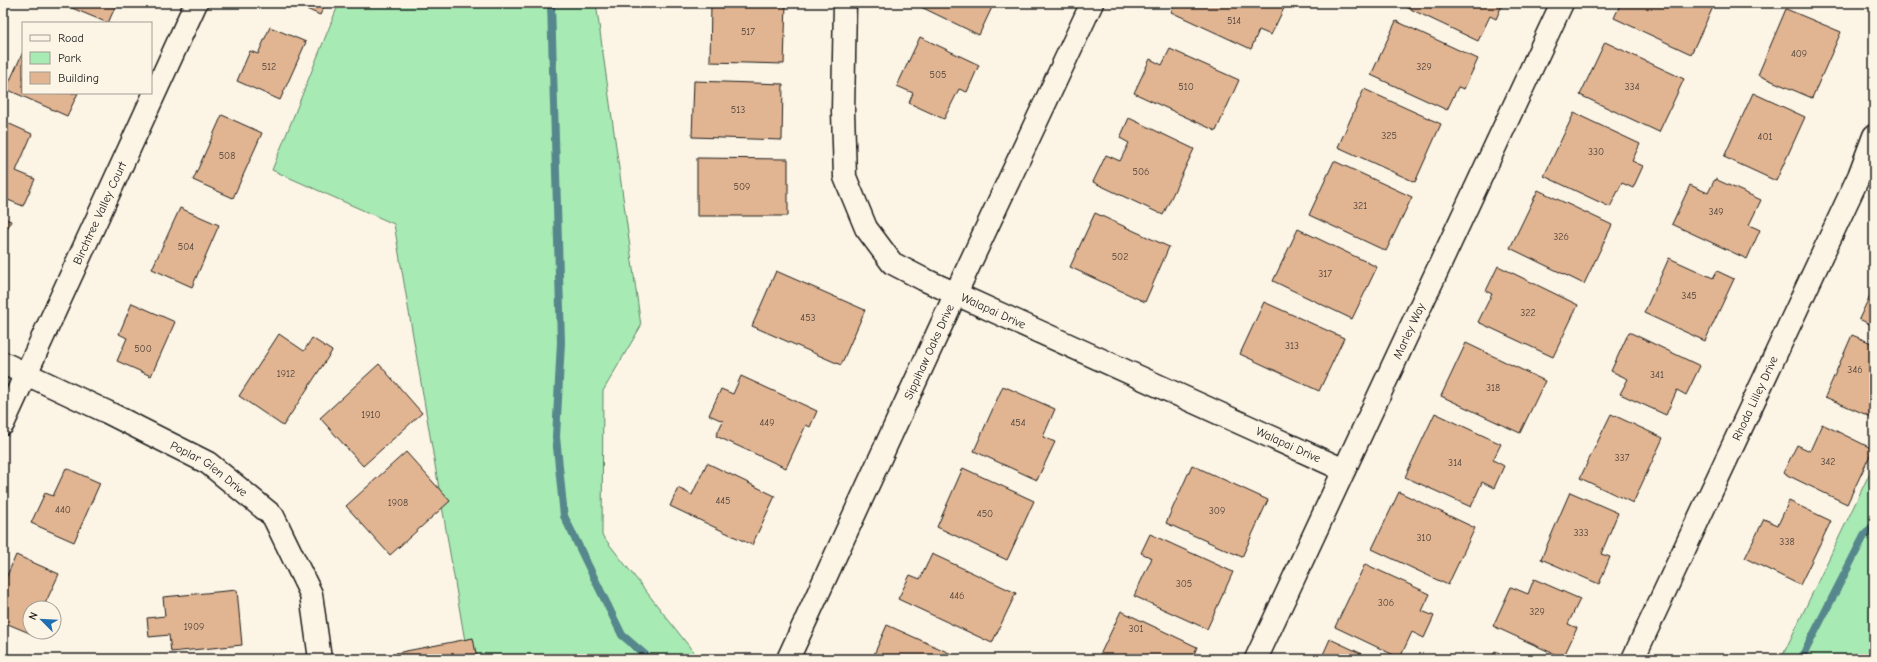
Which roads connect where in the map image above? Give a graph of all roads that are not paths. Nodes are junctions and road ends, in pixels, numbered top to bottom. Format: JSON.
{"nodes":[{"id":1,"x":196,"y":3,"type":"edge"},
{"id":2,"x":845,"y":3,"type":"edge"},
{"id":3,"x":1092,"y":3,"type":"edge"},
{"id":4,"x":1562,"y":3,"type":"edge"},
{"id":5,"x":1874,"y":136,"type":"edge"},
{"id":6,"x":1866,"y":179,"type":"edge"},
{"id":7,"x":956,"y":293,"type":"junction"},
{"id":8,"x":3,"y":363,"type":"edge"},
{"id":9,"x":26,"y":375,"type":"junction"},
{"id":10,"x":3,"y":424,"type":"edge"},
{"id":11,"x":1344,"y":470,"type":"junction"},
{"id":12,"x":320,"y":659,"type":"edge"},
{"id":13,"x":788,"y":659,"type":"edge"},
{"id":14,"x":1256,"y":659,"type":"edge"},
{"id":15,"x":1633,"y":659,"type":"edge"}],
"edges":[{"from":1,"to":9,"type":"street","name":"Birchtree Valley Court"},
{"from":2,"to":7,"type":"street","name":"Walapai Drive"},
{"from":3,"to":7,"type":"street","name":"Sippihaw Oaks Drive"},
{"from":4,"to":11,"type":"street","name":"Marley Way"},
{"from":5,"to":6,"type":"street","name":"Rhoda Lilley Drive"},
{"from":6,"to":15,"type":"street","name":"Rhoda Lilley Drive"},
{"from":7,"to":11,"type":"street","name":"Walapai Drive"},
{"from":7,"to":13,"type":"street","name":"Sippihaw Oaks Drive"},
{"from":8,"to":9,"type":"street","name":"Poplar Glen Drive"},
{"from":9,"to":10,"type":"street","name":"Birchtree Valley Court"},
{"from":9,"to":12,"type":"street","name":"Poplar Glen Drive"},
{"from":11,"to":14,"type":"street","name":"Marley Way"}]}
